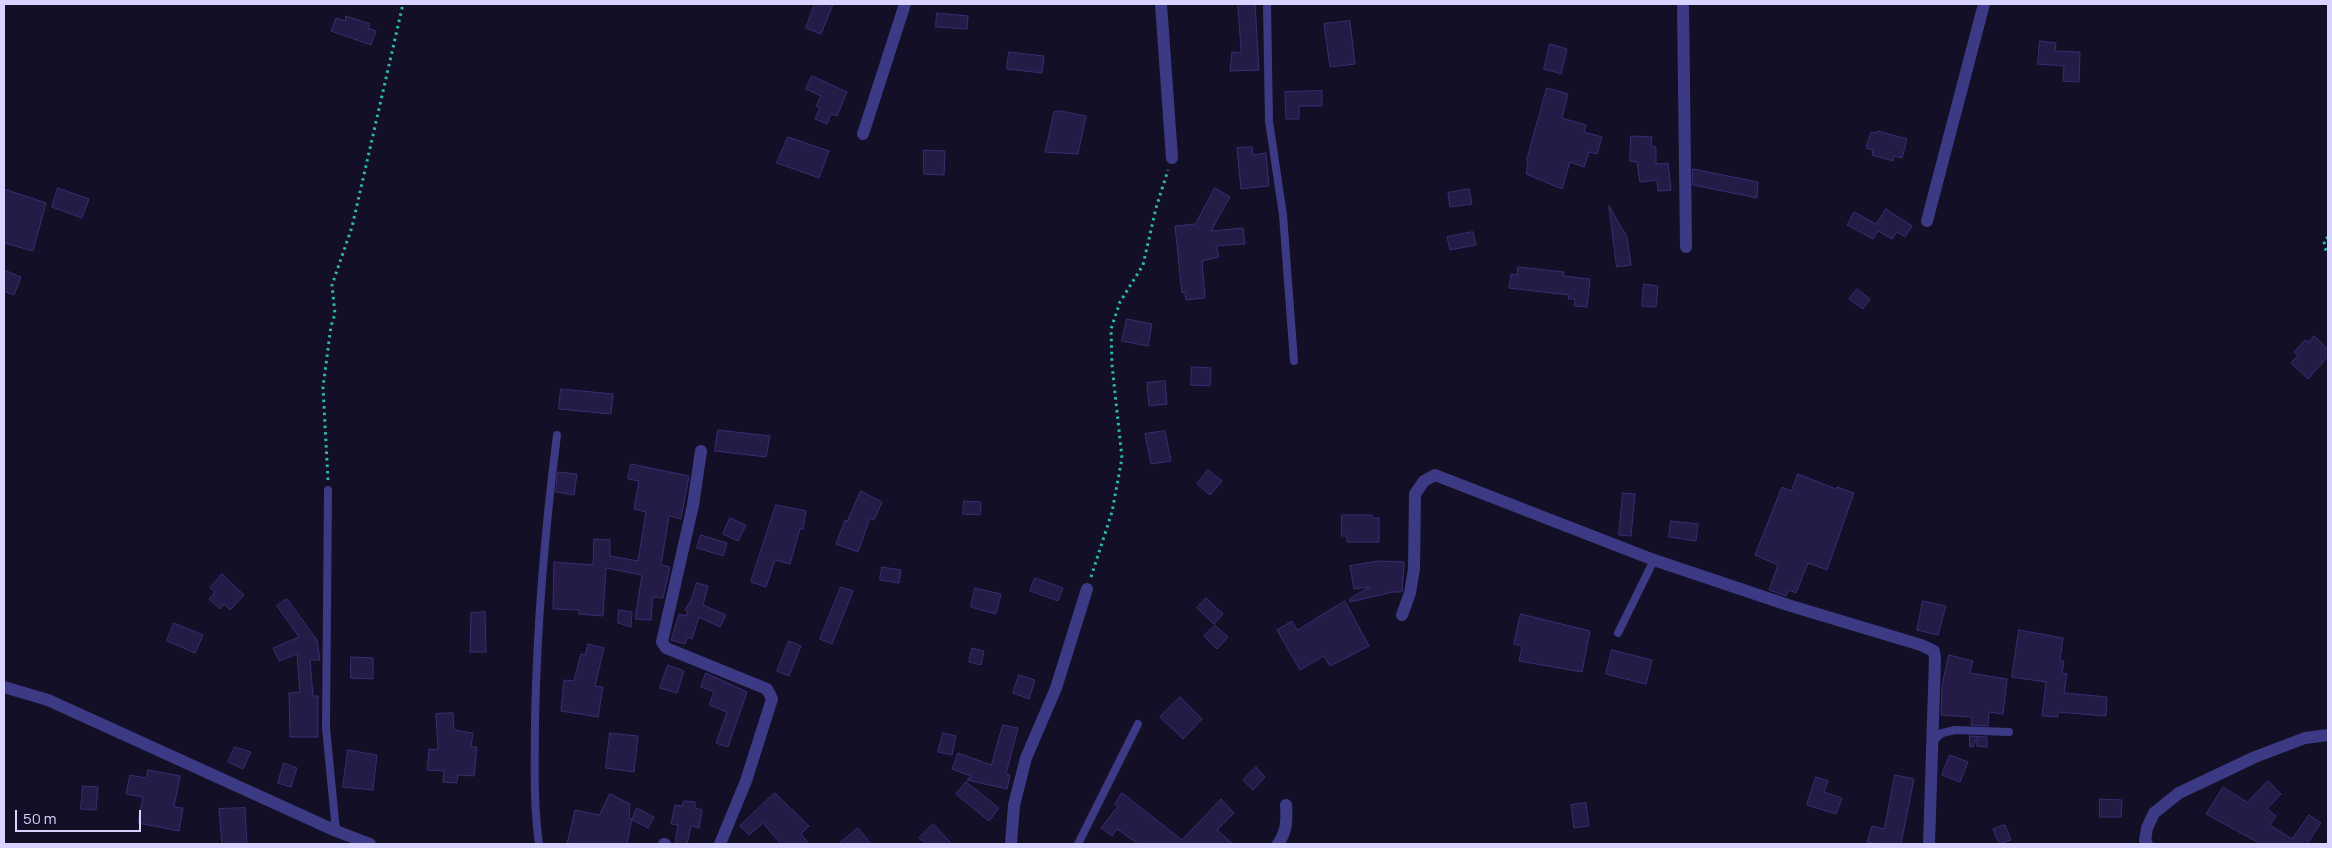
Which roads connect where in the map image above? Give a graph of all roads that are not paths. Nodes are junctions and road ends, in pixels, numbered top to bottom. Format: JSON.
{"nodes":[{"id":1,"x":905,"y":4,"type":"edge"},
{"id":2,"x":1161,"y":4,"type":"edge"},
{"id":3,"x":1266,"y":4,"type":"edge"},
{"id":4,"x":1683,"y":4,"type":"edge"},
{"id":5,"x":1984,"y":4,"type":"edge"},
{"id":6,"x":863,"y":134,"type":"dead end"},
{"id":7,"x":1172,"y":158,"type":"road end"},
{"id":8,"x":1928,"y":221,"type":"dead end"},
{"id":9,"x":1686,"y":247,"type":"dead end"},
{"id":10,"x":1294,"y":360,"type":"dead end"},
{"id":11,"x":557,"y":435,"type":"dead end"},
{"id":12,"x":701,"y":451,"type":"dead end"},
{"id":13,"x":328,"y":490,"type":"road end"},
{"id":14,"x":1654,"y":560,"type":"junction"},
{"id":15,"x":1087,"y":589,"type":"road end"},
{"id":16,"x":1402,"y":615,"type":"dead end"},
{"id":17,"x":1618,"y":633,"type":"dead end"},
{"id":18,"x":4,"y":687,"type":"edge"},
{"id":19,"x":1138,"y":724,"type":"dead end"},
{"id":20,"x":2009,"y":732,"type":"dead end"},
{"id":21,"x":2328,"y":735,"type":"edge"},
{"id":22,"x":1931,"y":744,"type":"junction"},
{"id":23,"x":1286,"y":805,"type":"dead end"},
{"id":24,"x":336,"y":831,"type":"junction"},
{"id":25,"x":370,"y":844,"type":"edge"},
{"id":26,"x":539,"y":844,"type":"edge"},
{"id":27,"x":720,"y":844,"type":"edge"},
{"id":28,"x":1011,"y":844,"type":"edge"},
{"id":29,"x":1078,"y":844,"type":"edge"},
{"id":30,"x":1278,"y":844,"type":"edge"},
{"id":31,"x":1929,"y":844,"type":"edge"},
{"id":32,"x":2147,"y":844,"type":"edge"}],
"edges":[{"from":1,"to":6,"type":"street"},
{"from":2,"to":7,"type":"street"},
{"from":3,"to":10,"type":"lane"},
{"from":4,"to":9,"type":"street"},
{"from":5,"to":8,"type":"street"},
{"from":11,"to":26,"type":"lane"},
{"from":12,"to":27,"type":"street"},
{"from":13,"to":24,"type":"lane"},
{"from":14,"to":16,"type":"street"},
{"from":14,"to":17,"type":"lane"},
{"from":14,"to":22,"type":"street"},
{"from":15,"to":28,"type":"street"},
{"from":18,"to":24,"type":"street"},
{"from":19,"to":29,"type":"lane"},
{"from":20,"to":22,"type":"lane"},
{"from":21,"to":32,"type":"street"},
{"from":22,"to":31,"type":"street"},
{"from":23,"to":30,"type":"street"},
{"from":24,"to":25,"type":"street"}]}
